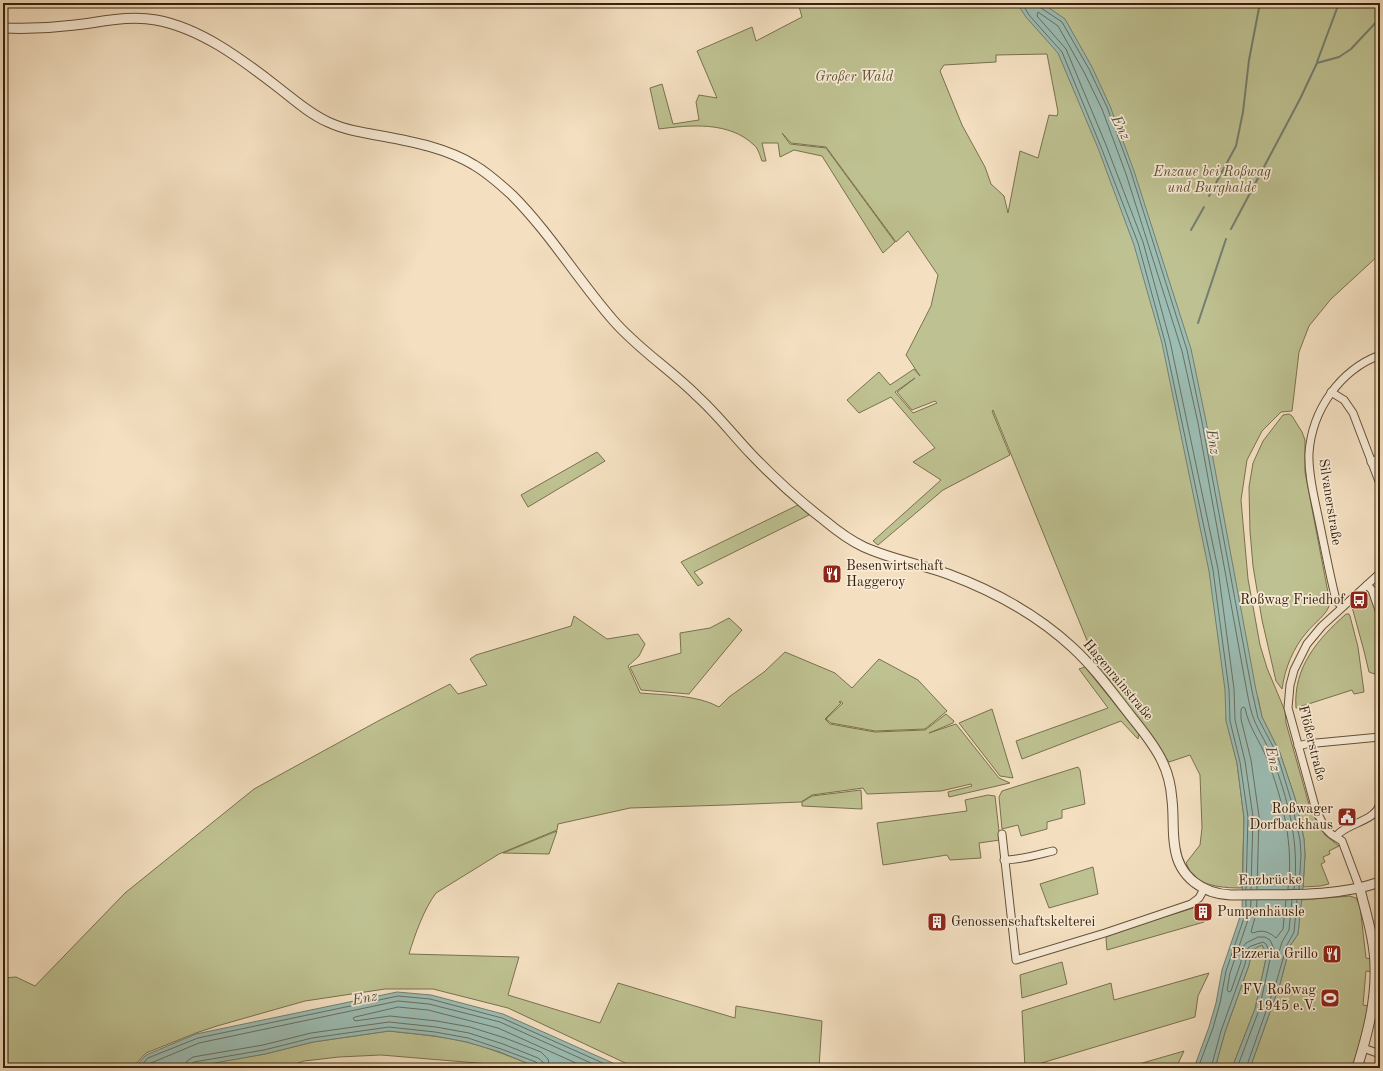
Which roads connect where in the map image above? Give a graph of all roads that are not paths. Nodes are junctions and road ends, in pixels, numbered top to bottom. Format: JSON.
{"nodes":[{"id":1,"x":3,"y":28,"type":"edge"},
{"id":2,"x":1380,"y":355,"type":"edge"},
{"id":3,"x":1331,"y":392,"type":"junction"},
{"id":4,"x":1380,"y":458,"type":"edge"},
{"id":5,"x":1371,"y":462,"type":"junction"},
{"id":6,"x":1380,"y":484,"type":"edge"},
{"id":7,"x":1380,"y":573,"type":"edge"},
{"id":8,"x":1367,"y":584,"type":"junction"},
{"id":9,"x":1342,"y":607,"type":"junction"},
{"id":10,"x":1380,"y":613,"type":"edge"},
{"id":11,"x":1380,"y":737,"type":"edge"},
{"id":12,"x":1298,"y":746,"type":"junction"},
{"id":13,"x":1380,"y":802,"type":"edge"},
{"id":14,"x":1002,"y":834,"type":"dead end"},
{"id":15,"x":1336,"y":837,"type":"junction"},
{"id":16,"x":1054,"y":851,"type":"dead end"},
{"id":17,"x":1004,"y":860,"type":"junction"},
{"id":18,"x":1380,"y":882,"type":"edge"},
{"id":19,"x":1204,"y":889,"type":"junction"},
{"id":20,"x":1360,"y":889,"type":"junction"},
{"id":21,"x":1378,"y":966,"type":"edge"},
{"id":22,"x":1363,"y":1048,"type":"junction"},
{"id":23,"x":1380,"y":1054,"type":"edge"},
{"id":24,"x":1357,"y":1068,"type":"edge"}],
"edges":[{"from":1,"to":19,"type":"street","name":"Hagenrainstraße"},
{"from":2,"to":3,"type":"street","name":"Silvanerstraße"},
{"from":3,"to":5,"type":"street"},
{"from":3,"to":9,"type":"street","name":"Silvanerstraße"},
{"from":4,"to":5,"type":"street"},
{"from":5,"to":6,"type":"street"},
{"from":7,"to":8,"type":"street","name":"Flößerstraße"},
{"from":8,"to":9,"type":"street","name":"Flößerstraße"},
{"from":8,"to":10,"type":"street"},
{"from":9,"to":12,"type":"street","name":"Flößerstraße"},
{"from":11,"to":12,"type":"street"},
{"from":12,"to":15,"type":"street","name":"Flößerstraße"},
{"from":13,"to":15,"type":"street"},
{"from":14,"to":17,"type":"street"},
{"from":15,"to":20,"type":"street","name":"Flößerstraße"},
{"from":16,"to":17,"type":"street"},
{"from":17,"to":19,"type":"street"},
{"from":18,"to":20,"type":"street","name":"Enzbrücke"},
{"from":19,"to":20,"type":"street","name":"Enzbrücke"},
{"from":20,"to":21,"type":"street"},
{"from":21,"to":22,"type":"street"},
{"from":22,"to":23,"type":"street"},
{"from":22,"to":24,"type":"street"}]}
